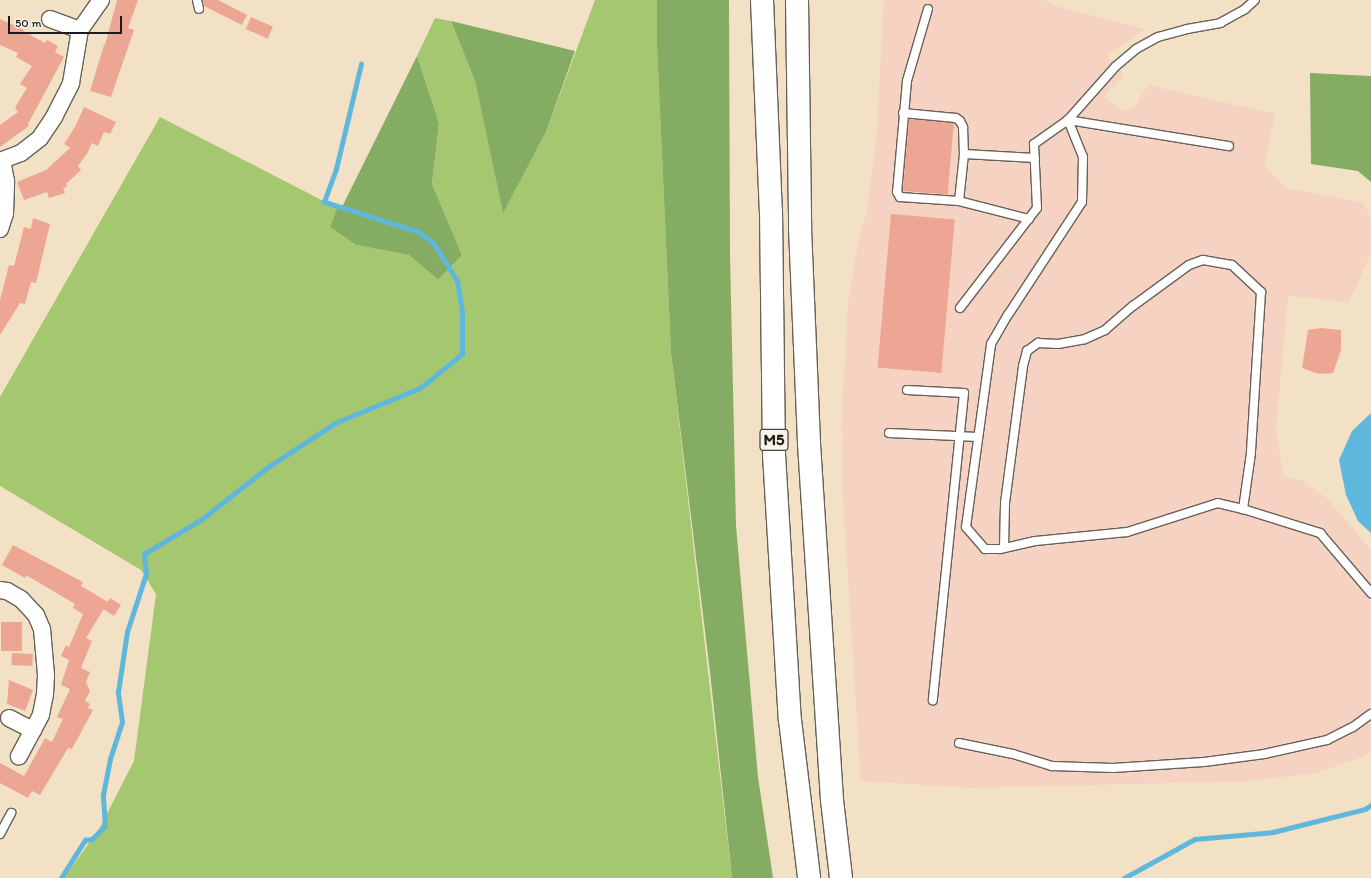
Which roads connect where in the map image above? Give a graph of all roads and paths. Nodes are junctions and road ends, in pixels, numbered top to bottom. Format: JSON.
{"nodes":[{"id":1,"x":101,"y":0,"type":"edge"},
{"id":2,"x":197,"y":0,"type":"edge"},
{"id":3,"x":762,"y":0,"type":"edge"},
{"id":4,"x":797,"y":0,"type":"edge"},
{"id":5,"x":1256,"y":0,"type":"edge"},
{"id":6,"x":199,"y":9,"type":"dead end"},
{"id":7,"x":928,"y":9,"type":"dead end"},
{"id":8,"x":50,"y":19,"type":"dead end"},
{"id":9,"x":80,"y":30,"type":"junction"},
{"id":10,"x":903,"y":113,"type":"junction"},
{"id":11,"x":1068,"y":120,"type":"junction"},
{"id":12,"x":1229,"y":146,"type":"dead end"},
{"id":13,"x":964,"y":154,"type":"junction"},
{"id":14,"x":1035,"y":158,"type":"junction"},
{"id":15,"x":1,"y":161,"type":"edge"},
{"id":16,"x":959,"y":201,"type":"junction"},
{"id":17,"x":1029,"y":219,"type":"junction"},
{"id":18,"x":0,"y":229,"type":"edge"},
{"id":19,"x":960,"y":308,"type":"dead end"},
{"id":20,"x":907,"y":390,"type":"dead end"},
{"id":21,"x":889,"y":433,"type":"dead end"},
{"id":22,"x":960,"y":436,"type":"junction"},
{"id":23,"x":978,"y":437,"type":"junction"},
{"id":24,"x":1243,"y":510,"type":"junction"},
{"id":25,"x":1004,"y":548,"type":"junction"},
{"id":26,"x":0,"y":590,"type":"edge"},
{"id":27,"x":1371,"y":593,"type":"edge"},
{"id":28,"x":933,"y":700,"type":"dead end"},
{"id":29,"x":1371,"y":714,"type":"edge"},
{"id":30,"x":9,"y":718,"type":"dead end"},
{"id":31,"x":33,"y":730,"type":"junction"},
{"id":32,"x":960,"y":743,"type":"dead end"},
{"id":33,"x":19,"y":756,"type":"dead end"},
{"id":34,"x":11,"y":813,"type":"dead end"},
{"id":35,"x":0,"y":834,"type":"edge"},
{"id":36,"x":809,"y":878,"type":"edge"},
{"id":37,"x":841,"y":878,"type":"edge"}],
"edges":[{"from":1,"to":9,"type":"street"},
{"from":2,"to":6,"type":"lane"},
{"from":3,"to":36,"type":"highway","number":"M5"},
{"from":4,"to":37,"type":"highway","number":"M5"},
{"from":5,"to":11,"type":"lane"},
{"from":7,"to":10,"type":"lane"},
{"from":8,"to":9,"type":"street"},
{"from":9,"to":15,"type":"street"},
{"from":10,"to":13,"type":"lane"},
{"from":10,"to":16,"type":"lane"},
{"from":11,"to":12,"type":"lane"},
{"from":11,"to":14,"type":"lane"},
{"from":11,"to":23,"type":"lane"},
{"from":13,"to":14,"type":"lane"},
{"from":13,"to":16,"type":"lane"},
{"from":14,"to":17,"type":"lane"},
{"from":15,"to":18,"type":"street"},
{"from":16,"to":17,"type":"lane"},
{"from":17,"to":19,"type":"lane"},
{"from":20,"to":22,"type":"lane"},
{"from":21,"to":22,"type":"lane"},
{"from":22,"to":23,"type":"lane"},
{"from":22,"to":28,"type":"lane"},
{"from":23,"to":25,"type":"lane"},
{"from":24,"to":25,"type":"lane"},
{"from":24,"to":25,"type":"lane"},
{"from":24,"to":27,"type":"lane"},
{"from":26,"to":31,"type":"street"},
{"from":29,"to":32,"type":"lane"},
{"from":30,"to":31,"type":"street"},
{"from":31,"to":33,"type":"street"},
{"from":34,"to":35,"type":"lane"}]}
